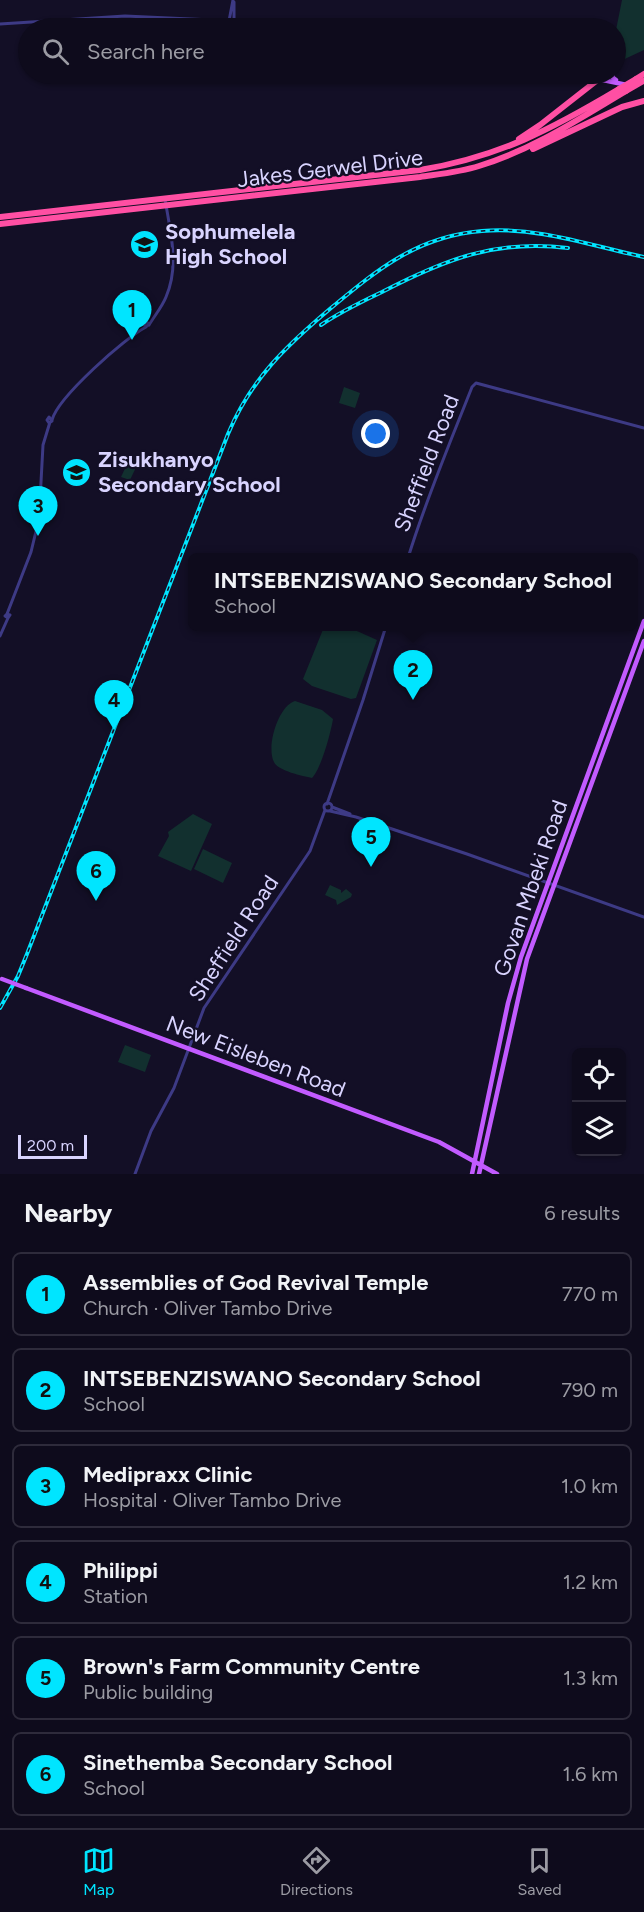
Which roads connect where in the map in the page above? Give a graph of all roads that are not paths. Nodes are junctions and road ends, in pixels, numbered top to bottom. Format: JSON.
{"nodes":[{"id":1,"x":234,"y":0,"type":"edge"},
{"id":2,"x":234,"y":10,"type":"junction"},
{"id":3,"x":94,"y":18,"type":"edge"},
{"id":4,"x":167,"y":18,"type":"edge"},
{"id":5,"x":230,"y":18,"type":"edge"},
{"id":6,"x":234,"y":18,"type":"edge"},
{"id":7,"x":237,"y":18,"type":"edge"},
{"id":8,"x":18,"y":23,"type":"edge"},
{"id":9,"x":0,"y":24,"type":"edge"},
{"id":10,"x":644,"y":75,"type":"edge"},
{"id":11,"x":641,"y":80,"type":"edge"},
{"id":12,"x":626,"y":83,"type":"edge"},
{"id":13,"x":626,"y":84,"type":"edge"},
{"id":14,"x":591,"y":85,"type":"edge"},
{"id":15,"x":644,"y":88,"type":"edge"},
{"id":16,"x":623,"y":90,"type":"junction"},
{"id":17,"x":644,"y":100,"type":"edge"},
{"id":18,"x":486,"y":154,"type":"junction"},
{"id":19,"x":479,"y":166,"type":"junction"},
{"id":20,"x":165,"y":202,"type":"junction"},
{"id":21,"x":0,"y":218,"type":"edge"},
{"id":22,"x":0,"y":224,"type":"edge"},
{"id":23,"x":644,"y":428,"type":"edge"},
{"id":24,"x":410,"y":553,"type":"edge"},
{"id":25,"x":644,"y":621,"type":"edge"},
{"id":26,"x":385,"y":631,"type":"edge"},
{"id":27,"x":0,"y":636,"type":"edge"},
{"id":28,"x":644,"y":641,"type":"edge"},
{"id":29,"x":329,"y":808,"type":"junction"},
{"id":30,"x":548,"y":882,"type":"junction"},
{"id":31,"x":554,"y":884,"type":"junction"},
{"id":32,"x":644,"y":917,"type":"edge"},
{"id":33,"x":1,"y":979,"type":"edge"},
{"id":34,"x":189,"y":1048,"type":"junction"},
{"id":35,"x":477,"y":1151,"type":"junction"},
{"id":36,"x":461,"y":1152,"type":"junction"},
{"id":37,"x":475,"y":1162,"type":"junction"},
{"id":38,"x":481,"y":1166,"type":"junction"},
{"id":39,"x":491,"y":1171,"type":"junction"},
{"id":40,"x":135,"y":1174,"type":"edge"},
{"id":41,"x":472,"y":1174,"type":"edge"},
{"id":42,"x":480,"y":1174,"type":"edge"},
{"id":43,"x":497,"y":1174,"type":"edge"}],
"edges":[{"from":1,"to":2,"type":"street"},
{"from":1,"to":5,"type":"street"},
{"from":2,"to":6,"type":"street"},
{"from":2,"to":7,"type":"street"},
{"from":3,"to":4,"type":"street"},
{"from":8,"to":9,"type":"street"},
{"from":10,"to":11,"type":"highway","name":"Jakes Gerwel Drive"},
{"from":11,"to":16,"type":"highway","name":"Jakes Gerwel Drive","bridge":true},
{"from":12,"to":15,"type":"main road"},
{"from":13,"to":15,"type":"main road"},
{"from":14,"to":18,"type":"highway"},
{"from":16,"to":18,"type":"highway","name":"Jakes Gerwel Drive"},
{"from":16,"to":19,"type":"highway","name":"Jakes Gerwel Drive"},
{"from":17,"to":19,"type":"highway"},
{"from":18,"to":20,"type":"highway","name":"Jakes Gerwel Drive"},
{"from":19,"to":20,"type":"highway","name":"Jakes Gerwel Drive"},
{"from":20,"to":21,"type":"highway","name":"Jakes Gerwel Drive"},
{"from":20,"to":22,"type":"highway","name":"Jakes Gerwel Drive"},
{"from":20,"to":27,"type":"street"},
{"from":23,"to":24,"type":"street","name":"Sheffield Road"},
{"from":25,"to":30,"type":"main road","name":"Govan Mbeki Road"},
{"from":26,"to":29,"type":"street","name":"Sheffield Road"},
{"from":28,"to":31,"type":"main road","name":"Govan Mbeki Road"},
{"from":29,"to":30,"type":"street"},
{"from":29,"to":34,"type":"street","name":"Sheffield Road"},
{"from":30,"to":31,"type":"street"},
{"from":30,"to":35,"type":"main road","name":"Govan Mbeki Road"},
{"from":31,"to":32,"type":"street"},
{"from":31,"to":38,"type":"main road","name":"Govan Mbeki Road"},
{"from":33,"to":34,"type":"main road","name":"New Eisleben Road","bridge":true},
{"from":34,"to":36,"type":"main road","name":"New Eisleben Road"},
{"from":34,"to":40,"type":"street","name":"Sheffield Road"},
{"from":35,"to":36,"type":"main road"},
{"from":35,"to":37,"type":"main road","name":"Govan Mbeki Road"},
{"from":36,"to":37,"type":"main road","name":"New Eisleben Road"},
{"from":37,"to":38,"type":"main road","name":"New Eisleben Road"},
{"from":37,"to":41,"type":"main road","name":"Govan Mbeki Road"},
{"from":38,"to":39,"type":"main road","name":"New Eisleben Road"},
{"from":38,"to":42,"type":"main road","name":"Govan Mbeki Road"},
{"from":39,"to":42,"type":"main road"},
{"from":39,"to":43,"type":"main road","name":"New Eisleben Road"}]}
